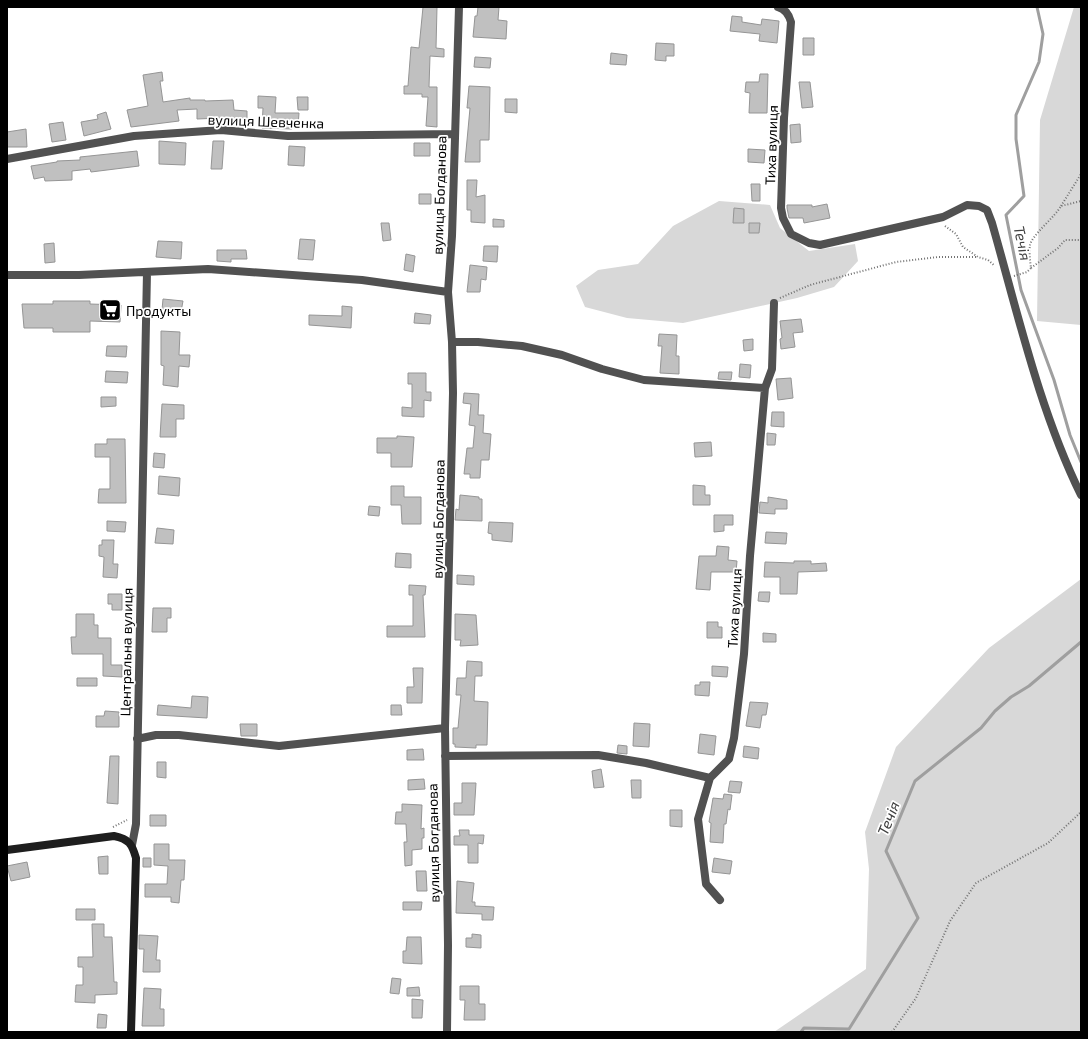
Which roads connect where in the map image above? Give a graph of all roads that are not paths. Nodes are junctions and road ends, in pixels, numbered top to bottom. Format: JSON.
{"nodes":[{"id":1,"x":459,"y":7,"type":"edge"},
{"id":2,"x":778,"y":7,"type":"edge"},
{"id":3,"x":454,"y":134,"type":"junction"},
{"id":4,"x":7,"y":159,"type":"edge"},
{"id":5,"x":147,"y":272,"type":"junction"},
{"id":6,"x":7,"y":276,"type":"edge"},
{"id":7,"x":448,"y":292,"type":"junction"},
{"id":8,"x":774,"y":303,"type":"road end"},
{"id":9,"x":452,"y":342,"type":"junction"},
{"id":10,"x":765,"y":388,"type":"junction"},
{"id":11,"x":1081,"y":495,"type":"edge"},
{"id":12,"x":445,"y":728,"type":"junction"},
{"id":13,"x":137,"y":739,"type":"junction"},
{"id":14,"x":445,"y":756,"type":"junction"},
{"id":15,"x":710,"y":778,"type":"junction"},
{"id":16,"x":132,"y":845,"type":"junction"},
{"id":17,"x":7,"y":850,"type":"edge"},
{"id":18,"x":720,"y":900,"type":"dead end"},
{"id":19,"x":132,"y":1032,"type":"edge"},
{"id":20,"x":446,"y":1032,"type":"edge"}],
"edges":[{"from":1,"to":3,"type":"street","name":"вулиця Богданова"},
{"from":2,"to":11,"type":"street","name":"Тиха вулиця"},
{"from":3,"to":4,"type":"street","name":"вулиця Шевченка"},
{"from":3,"to":7,"type":"street","name":"вулиця Богданова"},
{"from":5,"to":6,"type":"street"},
{"from":5,"to":7,"type":"street"},
{"from":5,"to":13,"type":"street","name":"Центральна вулиця"},
{"from":7,"to":9,"type":"street","name":"вулиця Богданова"},
{"from":8,"to":10,"type":"street","name":"Тиха вулиця"},
{"from":9,"to":10,"type":"street"},
{"from":9,"to":12,"type":"street","name":"вулиця Богданова"},
{"from":10,"to":15,"type":"street","name":"Тиха вулиця"},
{"from":12,"to":13,"type":"street"},
{"from":12,"to":14,"type":"street","name":"вулиця Богданова"},
{"from":13,"to":16,"type":"street","name":"Центральна вулиця"},
{"from":14,"to":15,"type":"street"},
{"from":14,"to":20,"type":"street","name":"вулиця Богданова"},
{"from":15,"to":18,"type":"street","name":"Тиха вулиця"},
{"from":16,"to":17,"type":"street"},
{"from":16,"to":19,"type":"street","name":"Центральна вулиця"}]}
